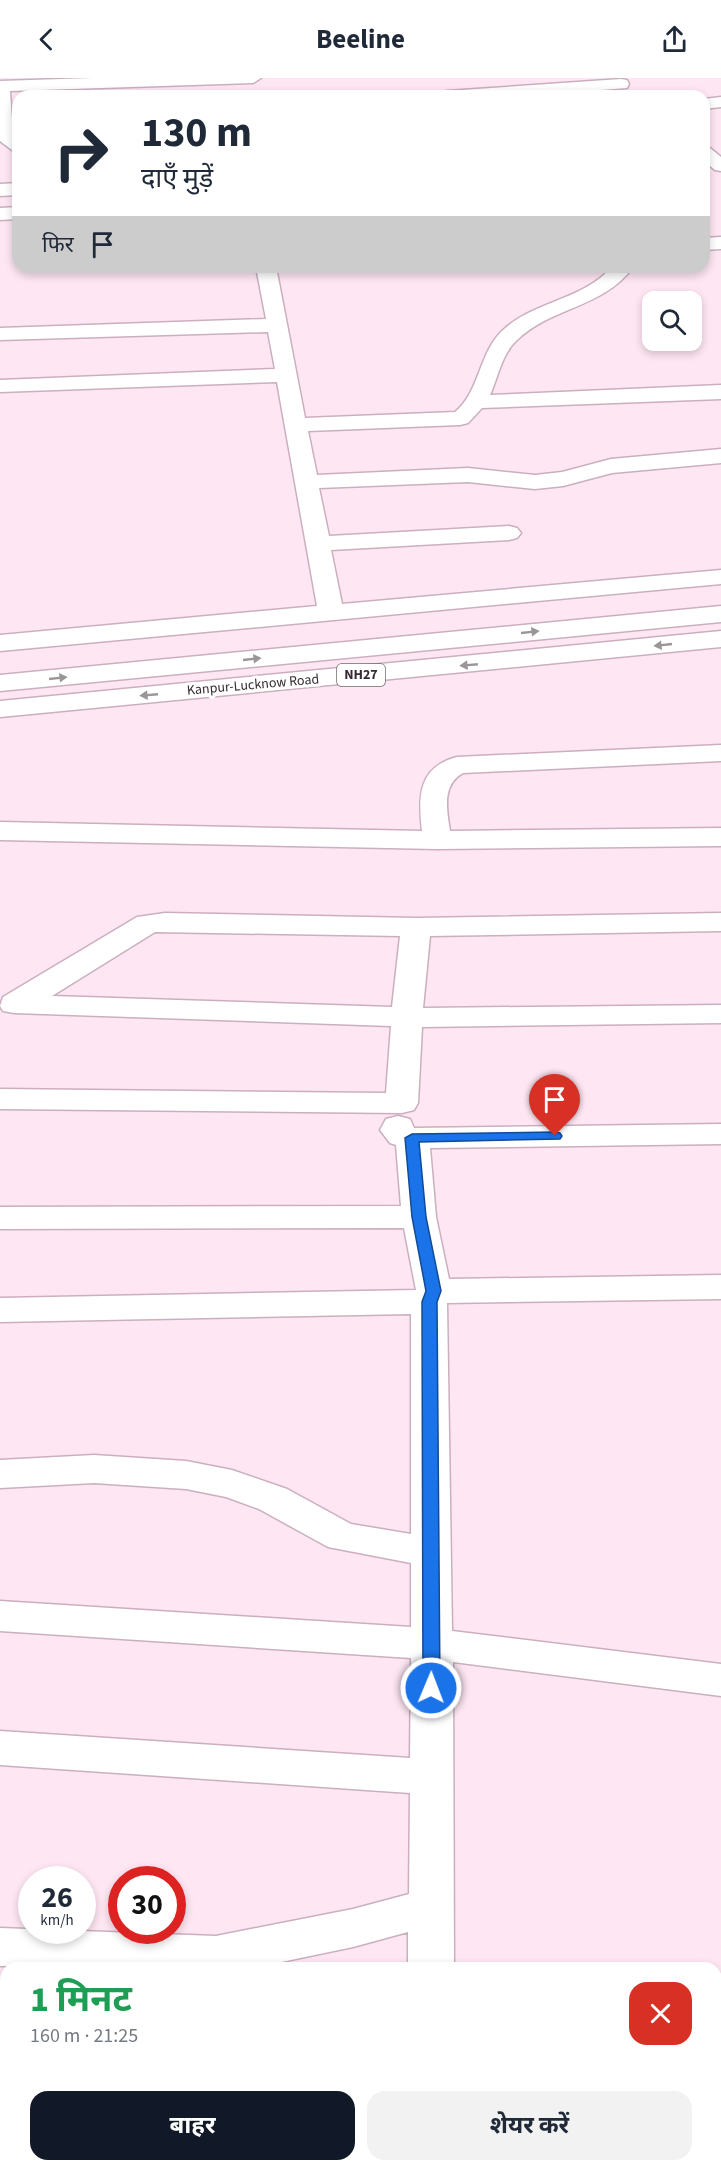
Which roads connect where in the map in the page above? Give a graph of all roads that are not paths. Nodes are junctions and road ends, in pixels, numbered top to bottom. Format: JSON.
{"nodes":[{"id":1,"x":253,"y":78,"type":"edge"},
{"id":2,"x":616,"y":81,"type":"edge"},
{"id":3,"x":0,"y":86,"type":"edge"},
{"id":4,"x":515,"y":90,"type":"edge"},
{"id":5,"x":11,"y":112,"type":"edge"},
{"id":6,"x":11,"y":140,"type":"edge"},
{"id":7,"x":267,"y":273,"type":"edge"},
{"id":8,"x":619,"y":273,"type":"edge"},
{"id":9,"x":278,"y":325,"type":"junction"},
{"id":10,"x":0,"y":334,"type":"edge"},
{"id":11,"x":287,"y":375,"type":"junction"},
{"id":12,"x":0,"y":386,"type":"edge"},
{"id":13,"x":721,"y":392,"type":"edge"},
{"id":14,"x":476,"y":402,"type":"junction"},
{"id":15,"x":296,"y":426,"type":"junction"},
{"id":16,"x":721,"y":456,"type":"edge"},
{"id":17,"x":307,"y":482,"type":"junction"},
{"id":18,"x":509,"y":533,"type":"dead end"},
{"id":19,"x":318,"y":544,"type":"junction"},
{"id":20,"x":721,"y":577,"type":"edge"},
{"id":21,"x":331,"y":612,"type":"junction"},
{"id":22,"x":721,"y":614,"type":"edge"},
{"id":23,"x":721,"y":639,"type":"edge"},
{"id":24,"x":0,"y":643,"type":"edge"},
{"id":25,"x":0,"y":684,"type":"edge"},
{"id":26,"x":0,"y":709,"type":"edge"},
{"id":27,"x":721,"y":753,"type":"edge"},
{"id":28,"x":0,"y":831,"type":"edge"},
{"id":29,"x":721,"y":837,"type":"edge"},
{"id":30,"x":437,"y":840,"type":"junction"},
{"id":31,"x":721,"y":922,"type":"edge"},
{"id":32,"x":416,"y":927,"type":"junction"},
{"id":33,"x":9,"y":1004,"type":"edge"},
{"id":34,"x":721,"y":1014,"type":"edge"},
{"id":35,"x":407,"y":1016,"type":"junction"},
{"id":36,"x":0,"y":1099,"type":"edge"},
{"id":37,"x":402,"y":1103,"type":"junction"},
{"id":38,"x":721,"y":1134,"type":"edge"},
{"id":39,"x":412,"y":1138,"type":"junction"},
{"id":40,"x":419,"y":1217,"type":"junction"},
{"id":41,"x":0,"y":1218,"type":"edge"},
{"id":42,"x":721,"y":1287,"type":"edge"},
{"id":43,"x":431,"y":1297,"type":"junction"},
{"id":44,"x":0,"y":1310,"type":"edge"},
{"id":45,"x":0,"y":1474,"type":"edge"},
{"id":46,"x":430,"y":1552,"type":"junction"},
{"id":47,"x":0,"y":1616,"type":"edge"},
{"id":48,"x":432,"y":1644,"type":"junction"},
{"id":49,"x":721,"y":1680,"type":"edge"},
{"id":50,"x":0,"y":1748,"type":"edge"},
{"id":51,"x":430,"y":1777,"type":"junction"},
{"id":52,"x":430,"y":1907,"type":"junction"},
{"id":53,"x":0,"y":1947,"type":"edge"},
{"id":54,"x":430,"y":1962,"type":"edge"}],
"edges":[{"from":1,"to":3,"type":"main road"},
{"from":2,"to":4,"type":"main road"},
{"from":3,"to":5,"type":"main road"},
{"from":5,"to":6,"type":"main road"},
{"from":7,"to":9,"type":"main road"},
{"from":8,"to":14,"type":"main road"},
{"from":9,"to":10,"type":"main road"},
{"from":9,"to":11,"type":"main road"},
{"from":11,"to":12,"type":"main road"},
{"from":11,"to":15,"type":"main road"},
{"from":13,"to":14,"type":"main road"},
{"from":14,"to":15,"type":"main road"},
{"from":15,"to":17,"type":"main road"},
{"from":16,"to":17,"type":"main road"},
{"from":17,"to":19,"type":"main road"},
{"from":18,"to":19,"type":"main road"},
{"from":19,"to":21,"type":"main road"},
{"from":20,"to":21,"type":"main road"},
{"from":21,"to":24,"type":"main road"},
{"from":25,"to":22,"type":"main road","name":"Kanpur-Lucknow Road","number":"NH27","one_way":true},
{"from":23,"to":26,"type":"main road","name":"Kanpur-Lucknow Road","number":"NH27","one_way":true},
{"from":27,"to":30,"type":"main road"},
{"from":28,"to":30,"type":"main road"},
{"from":29,"to":30,"type":"main road"},
{"from":31,"to":32,"type":"main road"},
{"from":32,"to":33,"type":"main road"},
{"from":32,"to":35,"type":"main road"},
{"from":33,"to":35,"type":"main road"},
{"from":34,"to":35,"type":"main road"},
{"from":35,"to":37,"type":"main road"},
{"from":36,"to":37,"type":"main road"},
{"from":37,"to":39,"type":"main road"},
{"from":38,"to":39,"type":"main road"},
{"from":39,"to":40,"type":"main road"},
{"from":40,"to":41,"type":"main road"},
{"from":40,"to":43,"type":"main road"},
{"from":42,"to":43,"type":"main road"},
{"from":43,"to":44,"type":"main road"},
{"from":43,"to":46,"type":"main road"},
{"from":45,"to":46,"type":"main road"},
{"from":46,"to":48,"type":"main road"},
{"from":47,"to":48,"type":"main road"},
{"from":48,"to":49,"type":"main road"},
{"from":48,"to":51,"type":"main road"},
{"from":50,"to":51,"type":"main road"},
{"from":51,"to":52,"type":"main road"},
{"from":52,"to":53,"type":"main road"},
{"from":52,"to":54,"type":"main road"}]}
